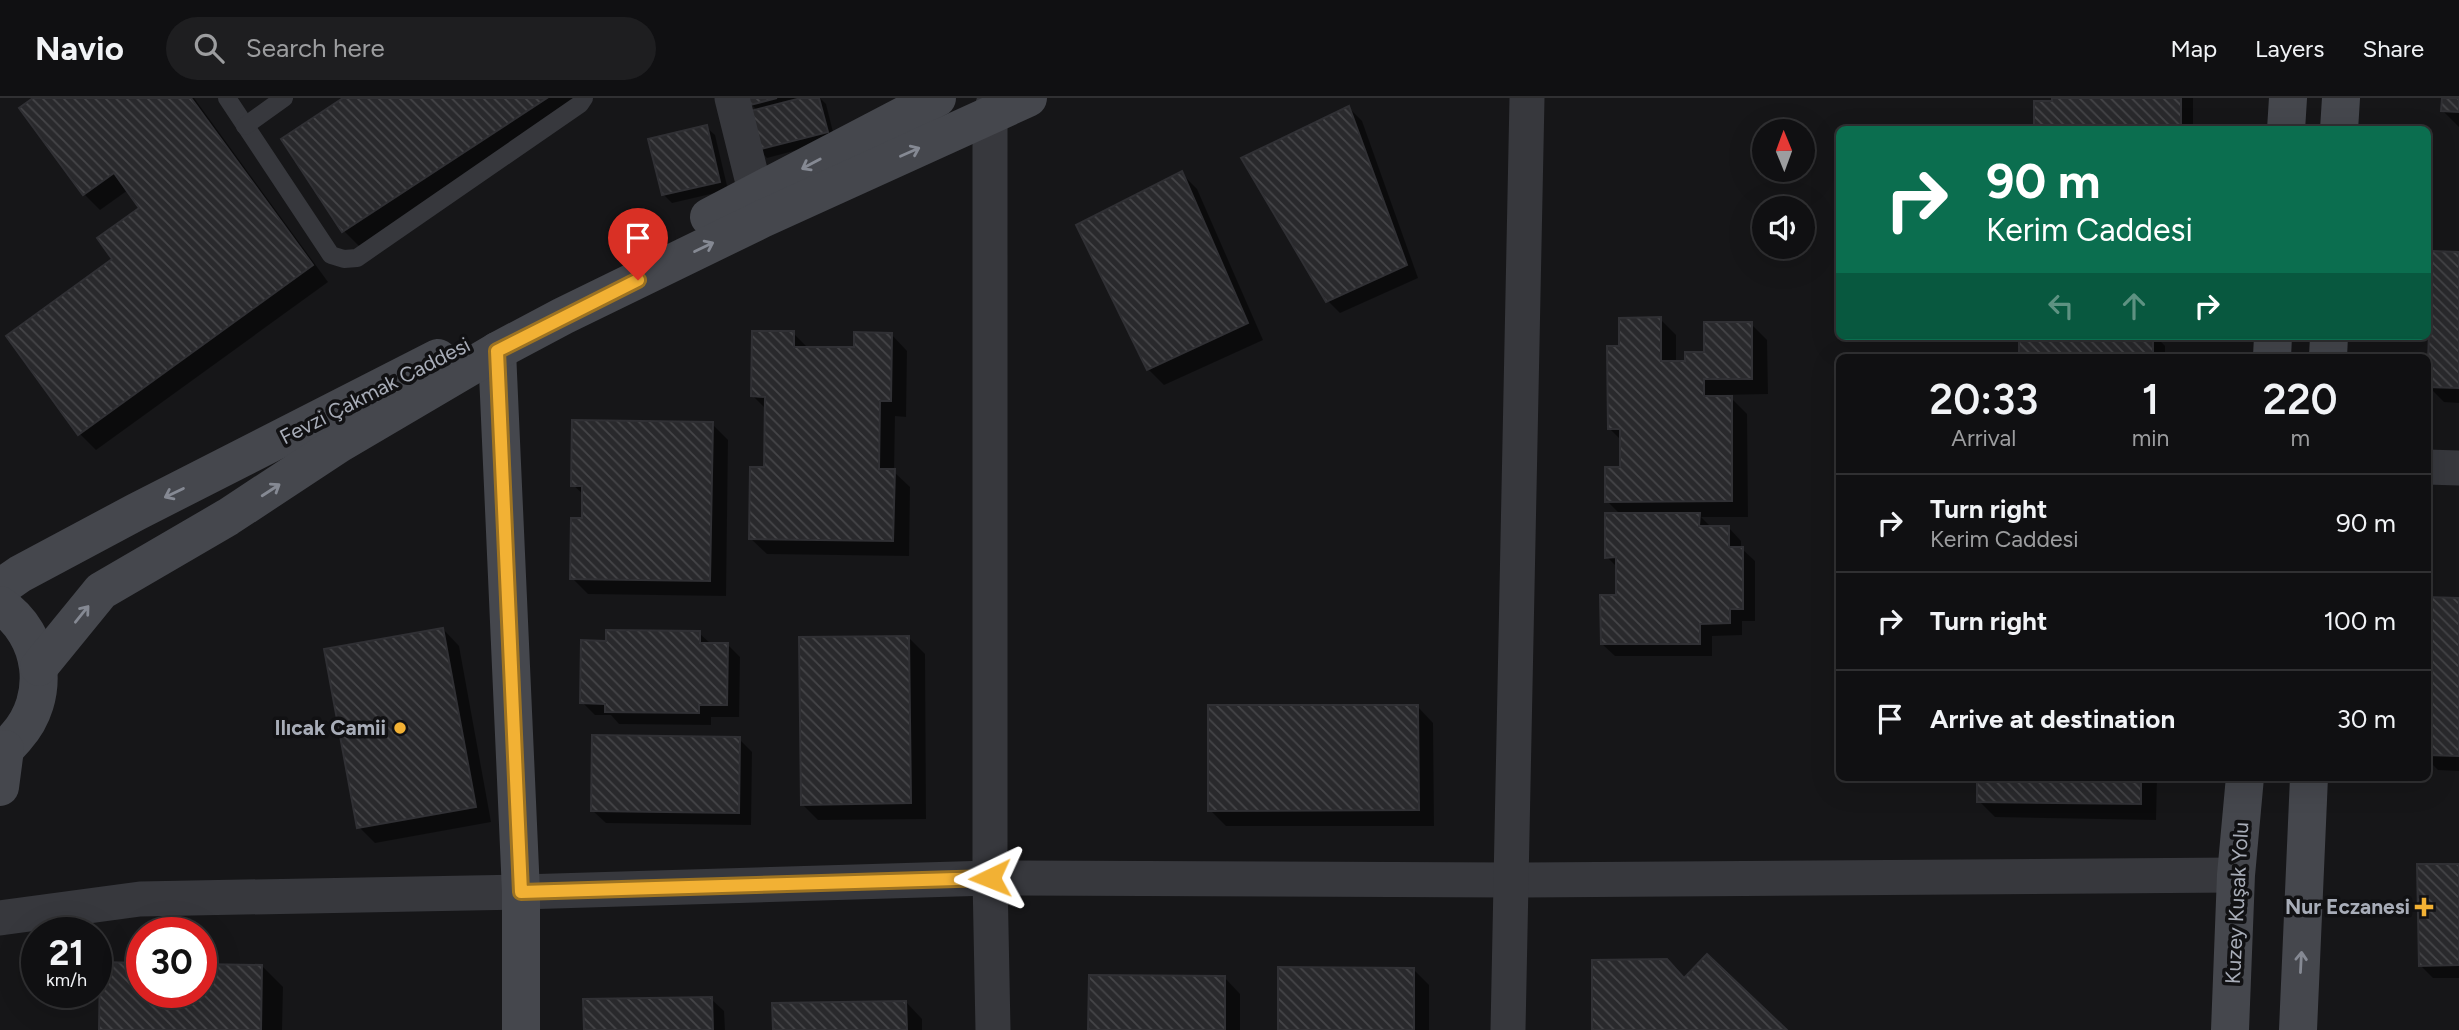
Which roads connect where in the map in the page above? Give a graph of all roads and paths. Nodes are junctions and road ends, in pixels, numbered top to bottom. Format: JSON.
{"nodes":[{"id":1,"x":226,"y":98,"type":"edge"},
{"id":2,"x":284,"y":98,"type":"edge"},
{"id":3,"x":584,"y":98,"type":"edge"},
{"id":4,"x":732,"y":98,"type":"edge"},
{"id":5,"x":937,"y":98,"type":"edge"},
{"id":6,"x":1028,"y":98,"type":"edge"},
{"id":7,"x":1527,"y":98,"type":"edge"},
{"id":8,"x":2288,"y":98,"type":"edge"},
{"id":9,"x":2341,"y":98,"type":"edge"},
{"id":10,"x":993,"y":107,"type":"edge"},
{"id":11,"x":245,"y":126,"type":"junction"},
{"id":12,"x":2286,"y":126,"type":"edge"},
{"id":13,"x":2339,"y":126,"type":"edge"},
{"id":14,"x":759,"y":206,"type":"junction"},
{"id":15,"x":497,"y":351,"type":"junction"},
{"id":16,"x":2431,"y":467,"type":"edge"},
{"id":17,"x":2459,"y":468,"type":"edge"},
{"id":18,"x":0,"y":588,"type":"edge"},
{"id":19,"x":0,"y":605,"type":"edge"},
{"id":20,"x":39,"y":667,"type":"junction"},
{"id":21,"x":3,"y":750,"type":"edge"},
{"id":22,"x":2245,"y":781,"type":"edge"},
{"id":23,"x":2309,"y":781,"type":"edge"},
{"id":24,"x":0,"y":786,"type":"edge"},
{"id":25,"x":2236,"y":875,"type":"junction"},
{"id":26,"x":990,"y":878,"type":"junction"},
{"id":27,"x":1513,"y":880,"type":"junction"},
{"id":28,"x":521,"y":892,"type":"junction"},
{"id":29,"x":0,"y":918,"type":"edge"},
{"id":30,"x":521,"y":1030,"type":"edge"},
{"id":31,"x":993,"y":1030,"type":"edge"},
{"id":32,"x":1508,"y":1030,"type":"edge"},
{"id":33,"x":2230,"y":1030,"type":"edge"},
{"id":34,"x":2298,"y":1030,"type":"edge"}],
"edges":[{"from":1,"to":11,"type":"lane"},
{"from":2,"to":11,"type":"lane"},
{"from":3,"to":11,"type":"lane"},
{"from":4,"to":14,"type":"street"},
{"from":5,"to":14,"type":"street","name":"Fevzi Çakmak Caddesi","one_way":true},
{"from":6,"to":10,"type":"street"},
{"from":7,"to":27,"type":"street"},
{"from":8,"to":12,"type":"street"},
{"from":9,"to":13,"type":"street"},
{"from":14,"to":10,"type":"street","one_way":true},
{"from":10,"to":26,"type":"street"},
{"from":15,"to":14,"type":"street","one_way":true},
{"from":14,"to":18,"type":"street","name":"Fevzi Çakmak Caddesi","one_way":true},
{"from":20,"to":15,"type":"street","one_way":true},
{"from":15,"to":28,"type":"street"},
{"from":16,"to":17,"type":"street"},
{"from":19,"to":20,"type":"street"},
{"from":20,"to":21,"type":"street"},
{"from":21,"to":24,"type":"street"},
{"from":22,"to":25,"type":"street","name":"Kuzey Kuşak Yolu"},
{"from":34,"to":23,"type":"street","one_way":true},
{"from":25,"to":27,"type":"street"},
{"from":25,"to":33,"type":"street","name":"Kuzey Kuşak Yolu"},
{"from":26,"to":27,"type":"street"},
{"from":26,"to":28,"type":"street"},
{"from":26,"to":31,"type":"street"},
{"from":27,"to":32,"type":"street"},
{"from":28,"to":29,"type":"street"},
{"from":28,"to":30,"type":"street"}]}
